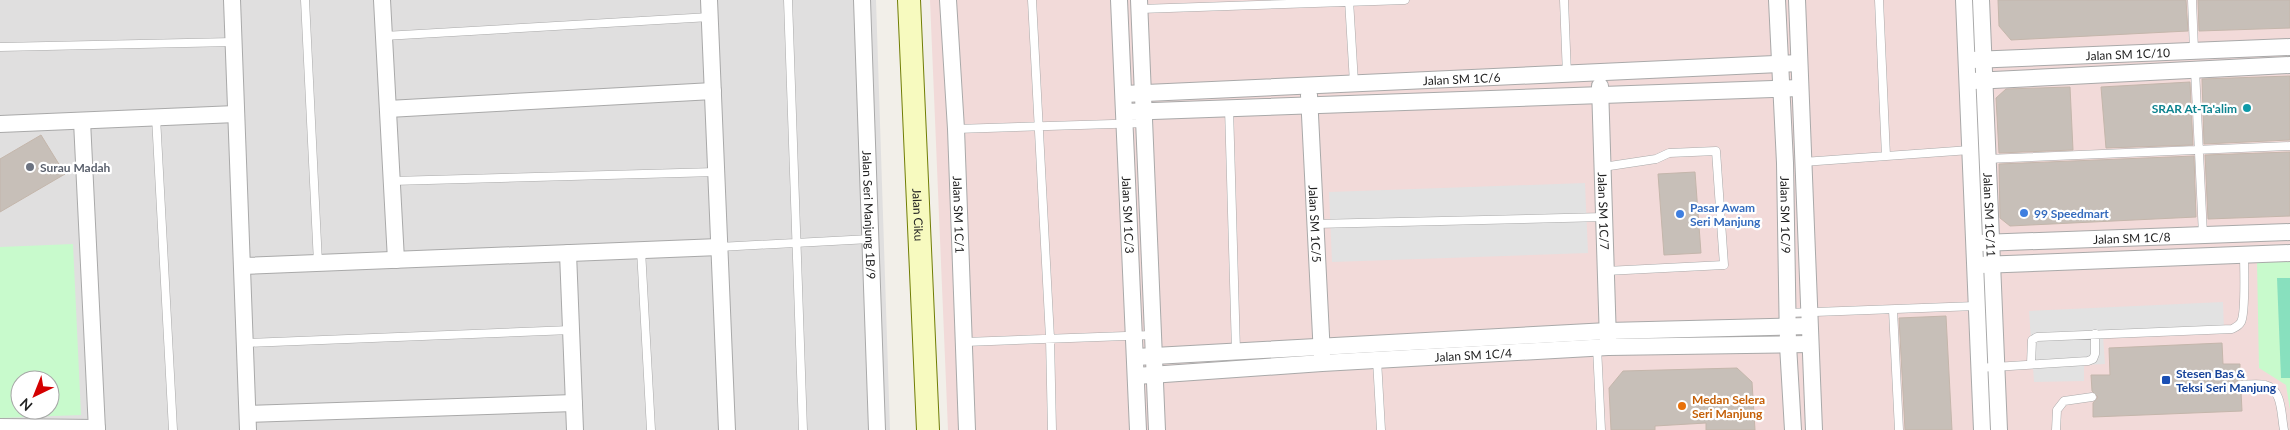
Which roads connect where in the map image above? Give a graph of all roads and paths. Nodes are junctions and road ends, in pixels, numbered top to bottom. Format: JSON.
{"nodes":[{"id":1,"x":232,"y":0,"type":"edge"},
{"id":2,"x":305,"y":0,"type":"edge"},
{"id":3,"x":382,"y":0,"type":"edge"},
{"id":4,"x":709,"y":0,"type":"edge"},
{"id":5,"x":788,"y":0,"type":"edge"},
{"id":6,"x":862,"y":0,"type":"edge"},
{"id":7,"x":909,"y":0,"type":"edge"},
{"id":8,"x":948,"y":0,"type":"edge"},
{"id":9,"x":1032,"y":0,"type":"edge"},
{"id":10,"x":1119,"y":0,"type":"edge"},
{"id":11,"x":1405,"y":0,"type":"edge"},
{"id":12,"x":1564,"y":0,"type":"edge"},
{"id":13,"x":1777,"y":0,"type":"edge"},
{"id":14,"x":1796,"y":0,"type":"edge"},
{"id":15,"x":1880,"y":0,"type":"edge"},
{"id":16,"x":1964,"y":0,"type":"edge"},
{"id":17,"x":1981,"y":0,"type":"edge"},
{"id":18,"x":2192,"y":0,"type":"edge"},
{"id":19,"x":1349,"y":1,"type":"edge"},
{"id":20,"x":1140,"y":5,"type":"edge"},
{"id":21,"x":710,"y":17,"type":"junction"},
{"id":22,"x":384,"y":36,"type":"junction"},
{"id":23,"x":234,"y":42,"type":"junction"},
{"id":24,"x":2290,"y":46,"type":"edge"},
{"id":25,"x":0,"y":47,"type":"edge"},
{"id":26,"x":2194,"y":50,"type":"junction"},
{"id":27,"x":1975,"y":60,"type":"junction"},
{"id":28,"x":1799,"y":63,"type":"junction"},
{"id":29,"x":1780,"y":64,"type":"junction"},
{"id":30,"x":2290,"y":65,"type":"edge"},
{"id":31,"x":2195,"y":70,"type":"junction"},
{"id":32,"x":1600,"y":74,"type":"junction"},
{"id":33,"x":1567,"y":75,"type":"junction"},
{"id":34,"x":1975,"y":81,"type":"junction"},
{"id":35,"x":1354,"y":82,"type":"junction"},
{"id":36,"x":1308,"y":84,"type":"junction"},
{"id":37,"x":1781,"y":88,"type":"junction"},
{"id":38,"x":1800,"y":88,"type":"junction"},
{"id":39,"x":713,"y":91,"type":"junction"},
{"id":40,"x":1144,"y":93,"type":"junction"},
{"id":41,"x":1124,"y":94,"type":"junction"},
{"id":42,"x":1600,"y":96,"type":"junction"},
{"id":43,"x":1309,"y":104,"type":"junction"},
{"id":44,"x":1229,"y":108,"type":"junction"},
{"id":45,"x":388,"y":109,"type":"junction"},
{"id":46,"x":236,"y":114,"type":"junction"},
{"id":47,"x":156,"y":117,"type":"junction"},
{"id":48,"x":1145,"y":117,"type":"junction"},
{"id":49,"x":1126,"y":118,"type":"junction"},
{"id":50,"x":82,"y":121,"type":"junction"},
{"id":51,"x":0,"y":124,"type":"edge"},
{"id":52,"x":1040,"y":126,"type":"junction"},
{"id":53,"x":956,"y":129,"type":"junction"},
{"id":54,"x":2290,"y":146,"type":"edge"},
{"id":55,"x":1970,"y":150,"type":"junction"},
{"id":56,"x":2199,"y":150,"type":"junction"},
{"id":57,"x":1886,"y":156,"type":"junction"},
{"id":58,"x":1987,"y":159,"type":"junction"},
{"id":59,"x":1802,"y":162,"type":"junction"},
{"id":60,"x":1603,"y":167,"type":"junction"},
{"id":61,"x":716,"y":172,"type":"junction"},
{"id":62,"x":392,"y":181,"type":"junction"},
{"id":63,"x":1604,"y":217,"type":"junction"},
{"id":64,"x":1315,"y":224,"type":"junction"},
{"id":65,"x":2290,"y":232,"type":"edge"},
{"id":66,"x":2203,"y":235,"type":"junction"},
{"id":67,"x":870,"y":239,"type":"junction"},
{"id":68,"x":1990,"y":242,"type":"junction"},
{"id":69,"x":797,"y":243,"type":"junction"},
{"id":70,"x":1974,"y":243,"type":"junction"},
{"id":71,"x":719,"y":247,"type":"junction"},
{"id":72,"x":641,"y":250,"type":"junction"},
{"id":73,"x":568,"y":253,"type":"junction"},
{"id":74,"x":2290,"y":253,"type":"edge"},
{"id":75,"x":2244,"y":254,"type":"junction"},
{"id":76,"x":396,"y":260,"type":"junction"},
{"id":77,"x":318,"y":263,"type":"junction"},
{"id":78,"x":1991,"y":264,"type":"junction"},
{"id":79,"x":1974,"y":265,"type":"junction"},
{"id":80,"x":242,"y":266,"type":"junction"},
{"id":81,"x":1606,"y":271,"type":"junction"},
{"id":82,"x":1976,"y":306,"type":"junction"},
{"id":83,"x":1893,"y":310,"type":"junction"},
{"id":84,"x":1788,"y":319,"type":"junction"},
{"id":85,"x":1808,"y":319,"type":"junction"},
{"id":86,"x":571,"y":330,"type":"junction"},
{"id":87,"x":1135,"y":334,"type":"junction"},
{"id":88,"x":1153,"y":334,"type":"junction"},
{"id":89,"x":2095,"y":334,"type":"junction"},
{"id":90,"x":1050,"y":338,"type":"junction"},
{"id":91,"x":1602,"y":340,"type":"junction"},
{"id":92,"x":965,"y":342,"type":"junction"},
{"id":93,"x":245,"y":343,"type":"junction"},
{"id":94,"x":1809,"y":344,"type":"junction"},
{"id":95,"x":1788,"y":345,"type":"junction"},
{"id":96,"x":1321,"y":346,"type":"junction"},
{"id":97,"x":1236,"y":351,"type":"junction"},
{"id":98,"x":1154,"y":356,"type":"junction"},
{"id":99,"x":1136,"y":357,"type":"junction"},
{"id":100,"x":1377,"y":360,"type":"junction"},
{"id":101,"x":1322,"y":363,"type":"junction"},
{"id":102,"x":2031,"y":364,"type":"junction"},
{"id":103,"x":1996,"y":367,"type":"junction"},
{"id":104,"x":1978,"y":368,"type":"junction"},
{"id":105,"x":1155,"y":374,"type":"junction"},
{"id":106,"x":1136,"y":376,"type":"junction"},
{"id":107,"x":2240,"y":385,"type":"dead end"},
{"id":108,"x":2092,"y":397,"type":"dead end"},
{"id":109,"x":574,"y":403,"type":"junction"},
{"id":110,"x":248,"y":422,"type":"edge"},
{"id":111,"x":0,"y":427,"type":"edge"},
{"id":112,"x":97,"y":429,"type":"edge"},
{"id":113,"x":173,"y":430,"type":"edge"},
{"id":114,"x":576,"y":430,"type":"edge"},
{"id":115,"x":650,"y":430,"type":"edge"},
{"id":116,"x":727,"y":430,"type":"edge"},
{"id":117,"x":803,"y":430,"type":"edge"},
{"id":118,"x":878,"y":430,"type":"edge"},
{"id":119,"x":928,"y":430,"type":"edge"},
{"id":120,"x":967,"y":430,"type":"edge"},
{"id":121,"x":1052,"y":430,"type":"edge"},
{"id":122,"x":1138,"y":430,"type":"edge"},
{"id":123,"x":1157,"y":430,"type":"edge"},
{"id":124,"x":1380,"y":430,"type":"edge"},
{"id":125,"x":1601,"y":430,"type":"edge"},
{"id":126,"x":1793,"y":430,"type":"edge"},
{"id":127,"x":1814,"y":430,"type":"edge"},
{"id":128,"x":1899,"y":430,"type":"edge"},
{"id":129,"x":1982,"y":430,"type":"edge"},
{"id":130,"x":1999,"y":430,"type":"edge"},
{"id":131,"x":2056,"y":430,"type":"edge"},
{"id":132,"x":2284,"y":430,"type":"edge"}],
"edges":[{"from":1,"to":23,"type":"street"},
{"from":2,"to":77,"type":"lane"},
{"from":3,"to":22,"type":"street"},
{"from":4,"to":21,"type":"street"},
{"from":5,"to":69,"type":"lane"},
{"from":6,"to":67,"type":"street","name":"Jalan Seri Manjung 1B/9"},
{"from":7,"to":119,"type":"street","name":"Jalan Ciku"},
{"from":8,"to":53,"type":"street","name":"Jalan SM 1C/1"},
{"from":9,"to":52,"type":"lane"},
{"from":10,"to":41,"type":"street","name":"Jalan SM 1C/3"},
{"from":11,"to":19,"type":"lane"},
{"from":12,"to":33,"type":"lane"},
{"from":13,"to":29,"type":"street","name":"Jalan SM 1C/9"},
{"from":14,"to":28,"type":"street","name":"Jalan SM 1C/9"},
{"from":15,"to":57,"type":"lane"},
{"from":16,"to":27,"type":"street","name":"Jalan SM 1C/11"},
{"from":17,"to":27,"type":"street","name":"Jalan SM 1C/11"},
{"from":18,"to":26,"type":"lane"},
{"from":19,"to":20,"type":"lane"},
{"from":19,"to":35,"type":"lane"},
{"from":20,"to":40,"type":"street","name":"Jalan SM 1C/3"},
{"from":21,"to":22,"type":"lane"},
{"from":21,"to":39,"type":"street"},
{"from":22,"to":45,"type":"street"},
{"from":23,"to":25,"type":"lane"},
{"from":23,"to":46,"type":"street"},
{"from":24,"to":26,"type":"street","name":"Jalan SM 1C/10"},
{"from":26,"to":27,"type":"street","name":"Jalan SM 1C/10"},
{"from":27,"to":34,"type":"street","name":"Jalan SM 1C/11"},
{"from":28,"to":29,"type":"street","name":"Jalan SM 1C/6"},
{"from":28,"to":38,"type":"street","name":"Jalan SM 1C/9"},
{"from":29,"to":32,"type":"street","name":"Jalan SM 1C/6"},
{"from":29,"to":37,"type":"street","name":"Jalan SM 1C/9"},
{"from":30,"to":31,"type":"street","name":"Jalan SM 1C/10"},
{"from":31,"to":34,"type":"street","name":"Jalan SM 1C/10"},
{"from":31,"to":56,"type":"lane"},
{"from":32,"to":33,"type":"street","name":"Jalan SM 1C/6"},
{"from":32,"to":42,"type":"street","name":"Jalan SM 1C/7"},
{"from":33,"to":35,"type":"street","name":"Jalan SM 1C/6"},
{"from":34,"to":55,"type":"street","name":"Jalan SM 1C/11"},
{"from":34,"to":58,"type":"street","name":"Jalan SM 1C/11"},
{"from":35,"to":36,"type":"street","name":"Jalan SM 1C/6"},
{"from":36,"to":40,"type":"street","name":"Jalan SM 1C/6"},
{"from":36,"to":43,"type":"street","name":"Jalan SM 1C/5"},
{"from":37,"to":38,"type":"street","name":"Jalan SM 1C/6"},
{"from":37,"to":42,"type":"street","name":"Jalan SM 1C/6"},
{"from":37,"to":84,"type":"street","name":"Jalan SM 1C/9"},
{"from":38,"to":59,"type":"street","name":"Jalan SM 1C/9"},
{"from":39,"to":45,"type":"street"},
{"from":39,"to":61,"type":"street"},
{"from":40,"to":41,"type":"street","name":"Jalan SM 1C/6"},
{"from":40,"to":48,"type":"street","name":"Jalan SM 1C/3"},
{"from":41,"to":49,"type":"street","name":"Jalan SM 1C/3"},
{"from":42,"to":43,"type":"street","name":"Jalan SM 1C/6"},
{"from":42,"to":60,"type":"street","name":"Jalan SM 1C/7"},
{"from":43,"to":44,"type":"street","name":"Jalan SM 1C/6"},
{"from":43,"to":64,"type":"street","name":"Jalan SM 1C/5"},
{"from":44,"to":48,"type":"street","name":"Jalan SM 1C/6"},
{"from":44,"to":97,"type":"lane"},
{"from":45,"to":62,"type":"street"},
{"from":46,"to":47,"type":"street"},
{"from":46,"to":80,"type":"street"},
{"from":47,"to":50,"type":"street"},
{"from":47,"to":113,"type":"lane"},
{"from":48,"to":49,"type":"street","name":"Jalan SM 1C/6"},
{"from":48,"to":88,"type":"street","name":"Jalan SM 1C/3"},
{"from":49,"to":52,"type":"lane"},
{"from":49,"to":87,"type":"street","name":"Jalan SM 1C/3"},
{"from":50,"to":51,"type":"street"},
{"from":50,"to":112,"type":"street"},
{"from":52,"to":53,"type":"lane"},
{"from":52,"to":90,"type":"lane"},
{"from":53,"to":92,"type":"street","name":"Jalan SM 1C/1"},
{"from":54,"to":56,"type":"lane"},
{"from":55,"to":57,"type":"lane"},
{"from":55,"to":70,"type":"street","name":"Jalan SM 1C/11"},
{"from":56,"to":58,"type":"lane"},
{"from":56,"to":66,"type":"lane"},
{"from":57,"to":59,"type":"lane"},
{"from":58,"to":68,"type":"street","name":"Jalan SM 1C/11"},
{"from":59,"to":85,"type":"street","name":"Jalan SM 1C/9"},
{"from":60,"to":63,"type":"street","name":"Jalan SM 1C/7"},
{"from":60,"to":81,"type":"lane"},
{"from":61,"to":62,"type":"lane"},
{"from":61,"to":71,"type":"street"},
{"from":62,"to":76,"type":"street"},
{"from":63,"to":64,"type":"lane"},
{"from":63,"to":81,"type":"street","name":"Jalan SM 1C/7"},
{"from":64,"to":96,"type":"street","name":"Jalan SM 1C/5"},
{"from":65,"to":66,"type":"street","name":"Jalan SM 1C/8"},
{"from":66,"to":68,"type":"street","name":"Jalan SM 1C/8"},
{"from":67,"to":69,"type":"lane"},
{"from":67,"to":118,"type":"street","name":"Jalan Seri Manjung 1B/9"},
{"from":68,"to":70,"type":"street","name":"Jalan SM 1C/8"},
{"from":68,"to":78,"type":"street","name":"Jalan SM 1C/11"},
{"from":69,"to":71,"type":"lane"},
{"from":69,"to":117,"type":"lane"},
{"from":70,"to":79,"type":"street","name":"Jalan SM 1C/11"},
{"from":71,"to":72,"type":"street"},
{"from":71,"to":116,"type":"street"},
{"from":72,"to":73,"type":"street"},
{"from":72,"to":115,"type":"lane"},
{"from":73,"to":76,"type":"street"},
{"from":73,"to":86,"type":"street"},
{"from":74,"to":75,"type":"street","name":"Jalan SM 1C/8"},
{"from":75,"to":78,"type":"street","name":"Jalan SM 1C/8"},
{"from":75,"to":89,"type":"lane"},
{"from":76,"to":77,"type":"street"},
{"from":77,"to":80,"type":"street"},
{"from":78,"to":79,"type":"street","name":"Jalan SM 1C/8"},
{"from":78,"to":103,"type":"street","name":"Jalan SM 1C/11"},
{"from":79,"to":82,"type":"street","name":"Jalan SM 1C/11"},
{"from":80,"to":93,"type":"street"},
{"from":81,"to":91,"type":"street","name":"Jalan SM 1C/7"},
{"from":82,"to":83,"type":"lane"},
{"from":82,"to":104,"type":"street","name":"Jalan SM 1C/11"},
{"from":83,"to":85,"type":"lane"},
{"from":83,"to":128,"type":"lane"},
{"from":84,"to":85,"type":"street","name":"Jalan SM 1C/4"},
{"from":84,"to":91,"type":"street","name":"Jalan SM 1C/4"},
{"from":84,"to":95,"type":"street","name":"Jalan SM 1C/9"},
{"from":85,"to":94,"type":"street","name":"Jalan SM 1C/9"},
{"from":86,"to":93,"type":"lane"},
{"from":86,"to":109,"type":"street"},
{"from":87,"to":88,"type":"lane"},
{"from":87,"to":90,"type":"lane"},
{"from":87,"to":99,"type":"street","name":"Jalan SM 1C/3"},
{"from":88,"to":98,"type":"street","name":"Jalan SM 1C/3"},
{"from":89,"to":102,"type":"lane"},
{"from":89,"to":102,"type":"lane"},
{"from":90,"to":92,"type":"lane"},
{"from":90,"to":121,"type":"lane"},
{"from":91,"to":95,"type":"street","name":"Jalan SM 1C/4"},
{"from":91,"to":96,"type":"street","name":"Jalan SM 1C/4"},
{"from":91,"to":100,"type":"street","name":"Jalan SM 1C/4"},
{"from":91,"to":125,"type":"lane"},
{"from":92,"to":120,"type":"street","name":"Jalan SM 1C/1"},
{"from":93,"to":110,"type":"street"},
{"from":94,"to":95,"type":"street","name":"Jalan SM 1C/4"},
{"from":94,"to":127,"type":"street","name":"Jalan SM 1C/9"},
{"from":95,"to":126,"type":"street","name":"Jalan SM 1C/9"},
{"from":96,"to":97,"type":"street","name":"Jalan SM 1C/4"},
{"from":96,"to":101,"type":"street","name":"Jalan SM 1C/5"},
{"from":97,"to":98,"type":"street","name":"Jalan SM 1C/4"},
{"from":98,"to":99,"type":"street","name":"Jalan SM 1C/4"},
{"from":98,"to":105,"type":"street","name":"Jalan SM 1C/3"},
{"from":99,"to":106,"type":"street","name":"Jalan SM 1C/3"},
{"from":100,"to":101,"type":"street","name":"Jalan SM 1C/4"},
{"from":100,"to":124,"type":"lane"},
{"from":101,"to":105,"type":"street","name":"Jalan SM 1C/4"},
{"from":102,"to":103,"type":"lane"},
{"from":103,"to":104,"type":"lane"},
{"from":103,"to":130,"type":"street","name":"Jalan SM 1C/11"},
{"from":104,"to":129,"type":"street","name":"Jalan SM 1C/11"},
{"from":105,"to":106,"type":"street","name":"Jalan SM 1C/4"},
{"from":105,"to":123,"type":"street","name":"Jalan SM 1C/3"},
{"from":106,"to":122,"type":"street","name":"Jalan SM 1C/3"},
{"from":107,"to":132,"type":"lane"},
{"from":108,"to":131,"type":"lane"},
{"from":109,"to":110,"type":"street"},
{"from":109,"to":114,"type":"street"},
{"from":111,"to":112,"type":"street"}]}
